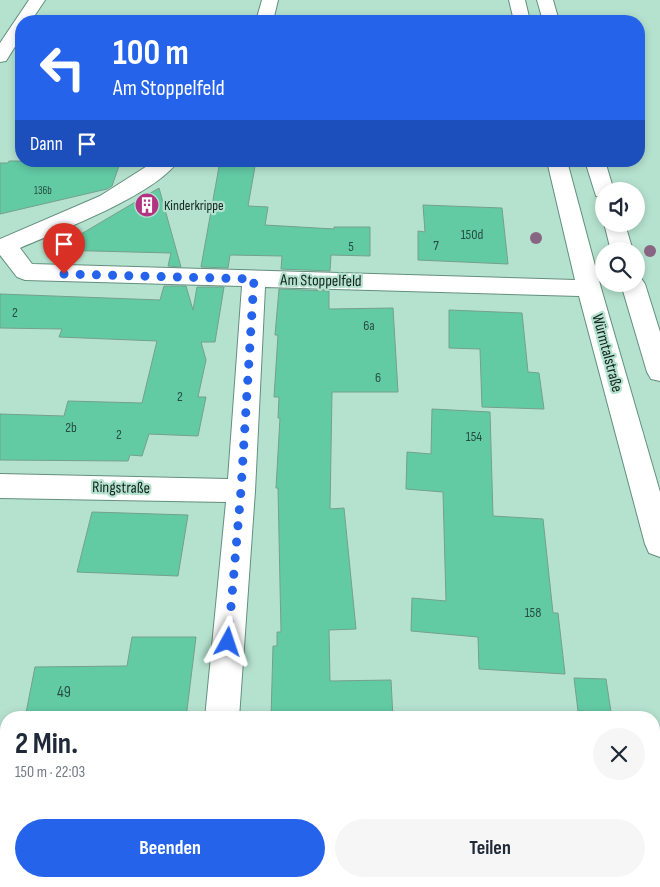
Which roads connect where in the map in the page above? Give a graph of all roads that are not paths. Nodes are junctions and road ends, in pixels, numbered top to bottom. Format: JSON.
{"nodes":[{"id":1,"x":37,"y":0,"type":"edge"},
{"id":2,"x":270,"y":0,"type":"edge"},
{"id":3,"x":516,"y":0,"type":"edge"},
{"id":4,"x":545,"y":0,"type":"edge"},
{"id":5,"x":27,"y":15,"type":"edge"},
{"id":6,"x":266,"y":15,"type":"edge"},
{"id":7,"x":520,"y":15,"type":"edge"},
{"id":8,"x":549,"y":15,"type":"edge"},
{"id":9,"x":15,"y":34,"type":"edge"},
{"id":10,"x":0,"y":59,"type":"edge"},
{"id":11,"x":15,"y":60,"type":"edge"},
{"id":12,"x":161,"y":167,"type":"edge"},
{"id":13,"x":559,"y":167,"type":"edge"},
{"id":14,"x":597,"y":167,"type":"edge"},
{"id":15,"x":601,"y":182,"type":"edge"},
{"id":16,"x":3,"y":247,"type":"edge"},
{"id":17,"x":254,"y":279,"type":"junction"},
{"id":18,"x":589,"y":288,"type":"junction"},
{"id":19,"x":635,"y":292,"type":"edge"},
{"id":20,"x":660,"y":372,"type":"edge"},
{"id":21,"x":0,"y":486,"type":"edge"},
{"id":22,"x":241,"y":490,"type":"junction"},
{"id":23,"x":660,"y":544,"type":"edge"},
{"id":24,"x":223,"y":711,"type":"edge"}],
"edges":[{"from":1,"to":5,"type":"street"},
{"from":2,"to":6,"type":"street"},
{"from":3,"to":7,"type":"street"},
{"from":4,"to":8,"type":"street"},
{"from":9,"to":10,"type":"street"},
{"from":10,"to":11,"type":"street"},
{"from":12,"to":16,"type":"street"},
{"from":13,"to":18,"type":"street","name":"Würmtalstraße"},
{"from":14,"to":15,"type":"street"},
{"from":16,"to":17,"type":"street","name":"Am Stoppelfeld"},
{"from":17,"to":18,"type":"street","name":"Am Stoppelfeld"},
{"from":17,"to":22,"type":"street"},
{"from":18,"to":23,"type":"street","name":"Würmtalstraße"},
{"from":19,"to":20,"type":"street"},
{"from":21,"to":22,"type":"street","name":"Ringstraße"},
{"from":22,"to":24,"type":"street"}]}
